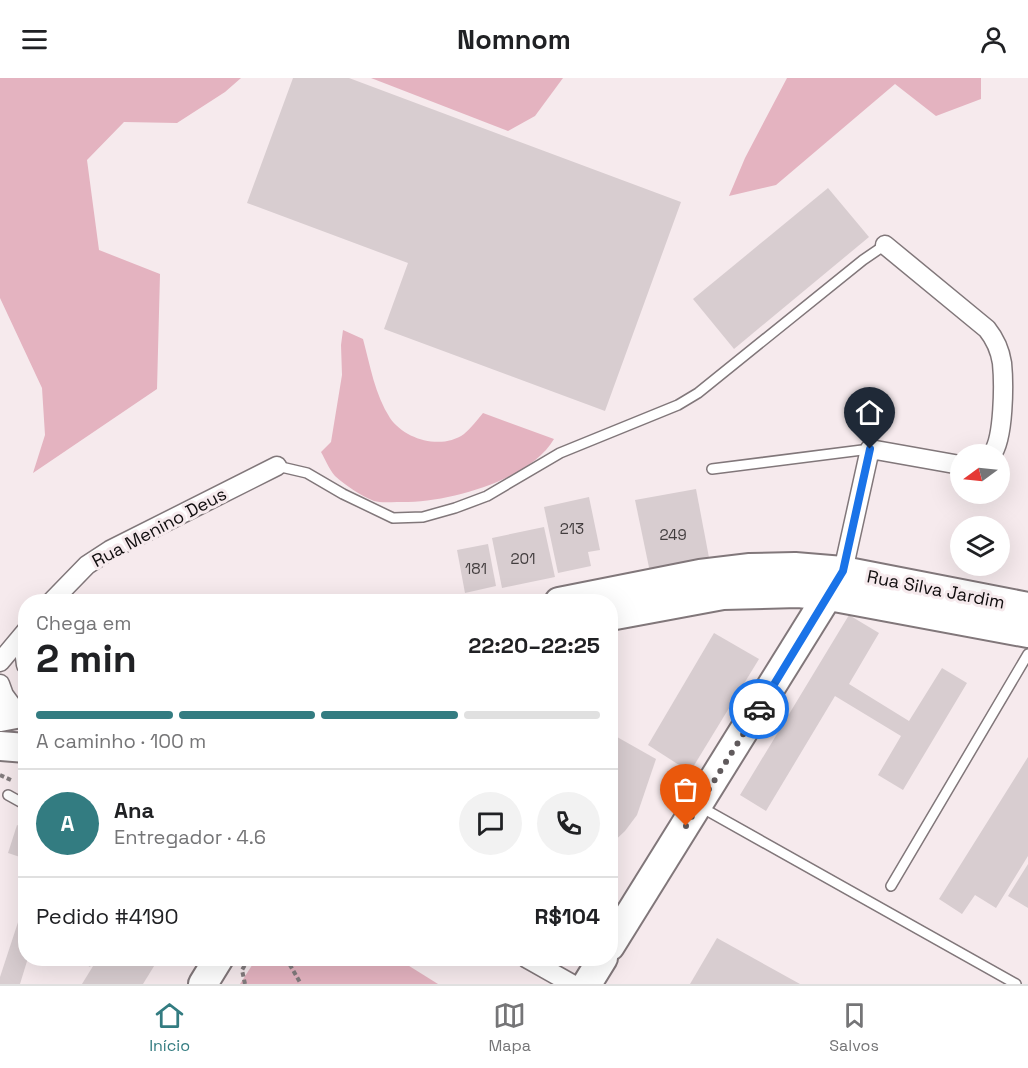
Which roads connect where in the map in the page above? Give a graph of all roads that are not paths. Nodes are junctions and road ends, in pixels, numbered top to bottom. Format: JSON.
{"nodes":[{"id":1,"x":885,"y":245,"type":"joint"},
{"id":2,"x":997,"y":444,"type":"edge"},
{"id":3,"x":870,"y":449,"type":"junction"},
{"id":4,"x":950,"y":463,"type":"edge"},
{"id":5,"x":277,"y":466,"type":"joint"},
{"id":6,"x":712,"y":469,"type":"dead end"},
{"id":7,"x":843,"y":571,"type":"junction"},
{"id":8,"x":59,"y":594,"type":"edge"},
{"id":9,"x":599,"y":594,"type":"edge"},
{"id":10,"x":829,"y":596,"type":"junction"},
{"id":11,"x":1028,"y":607,"type":"edge"},
{"id":12,"x":618,"y":615,"type":"edge"},
{"id":13,"x":1028,"y":633,"type":"edge"},
{"id":14,"x":18,"y":641,"type":"edge"},
{"id":15,"x":1028,"y":654,"type":"edge"},
{"id":16,"x":0,"y":662,"type":"edge"},
{"id":17,"x":0,"y":684,"type":"edge"},
{"id":18,"x":17,"y":716,"type":"edge"},
{"id":19,"x":0,"y":746,"type":"edge"},
{"id":20,"x":18,"y":747,"type":"edge"},
{"id":21,"x":8,"y":795,"type":"dead end"},
{"id":22,"x":18,"y":801,"type":"edge"},
{"id":23,"x":698,"y":806,"type":"junction"},
{"id":24,"x":891,"y":886,"type":"dead end"},
{"id":25,"x":618,"y":933,"type":"edge"},
{"id":26,"x":214,"y":966,"type":"edge"},
{"id":27,"x":540,"y":966,"type":"edge"},
{"id":28,"x":598,"y":966,"type":"edge"},
{"id":29,"x":203,"y":984,"type":"edge"},
{"id":30,"x":573,"y":984,"type":"edge"},
{"id":31,"x":587,"y":984,"type":"edge"},
{"id":32,"x":1017,"y":984,"type":"edge"}],
"edges":[{"from":1,"to":2,"type":"street"},
{"from":1,"to":5,"type":"lane"},
{"from":3,"to":4,"type":"street"},
{"from":3,"to":6,"type":"lane"},
{"from":3,"to":7,"type":"street"},
{"from":5,"to":8,"type":"street","name":"Rua Menino Deus"},
{"from":7,"to":9,"type":"main road","name":"Rua Silva Jardim"},
{"from":7,"to":10,"type":"main road"},
{"from":7,"to":11,"type":"main road","name":"Rua Silva Jardim"},
{"from":10,"to":12,"type":"main road","name":"Rua Silva Jardim"},
{"from":10,"to":13,"type":"main road","name":"Rua Silva Jardim"},
{"from":10,"to":23,"type":"main road"},
{"from":14,"to":16,"type":"street"},
{"from":15,"to":24,"type":"lane"},
{"from":17,"to":18,"type":"street"},
{"from":19,"to":20,"type":"main road"},
{"from":21,"to":22,"type":"lane"},
{"from":23,"to":25,"type":"main road"},
{"from":23,"to":32,"type":"lane"},
{"from":26,"to":29,"type":"main road"},
{"from":27,"to":30,"type":"street"},
{"from":28,"to":31,"type":"main road"}]}
